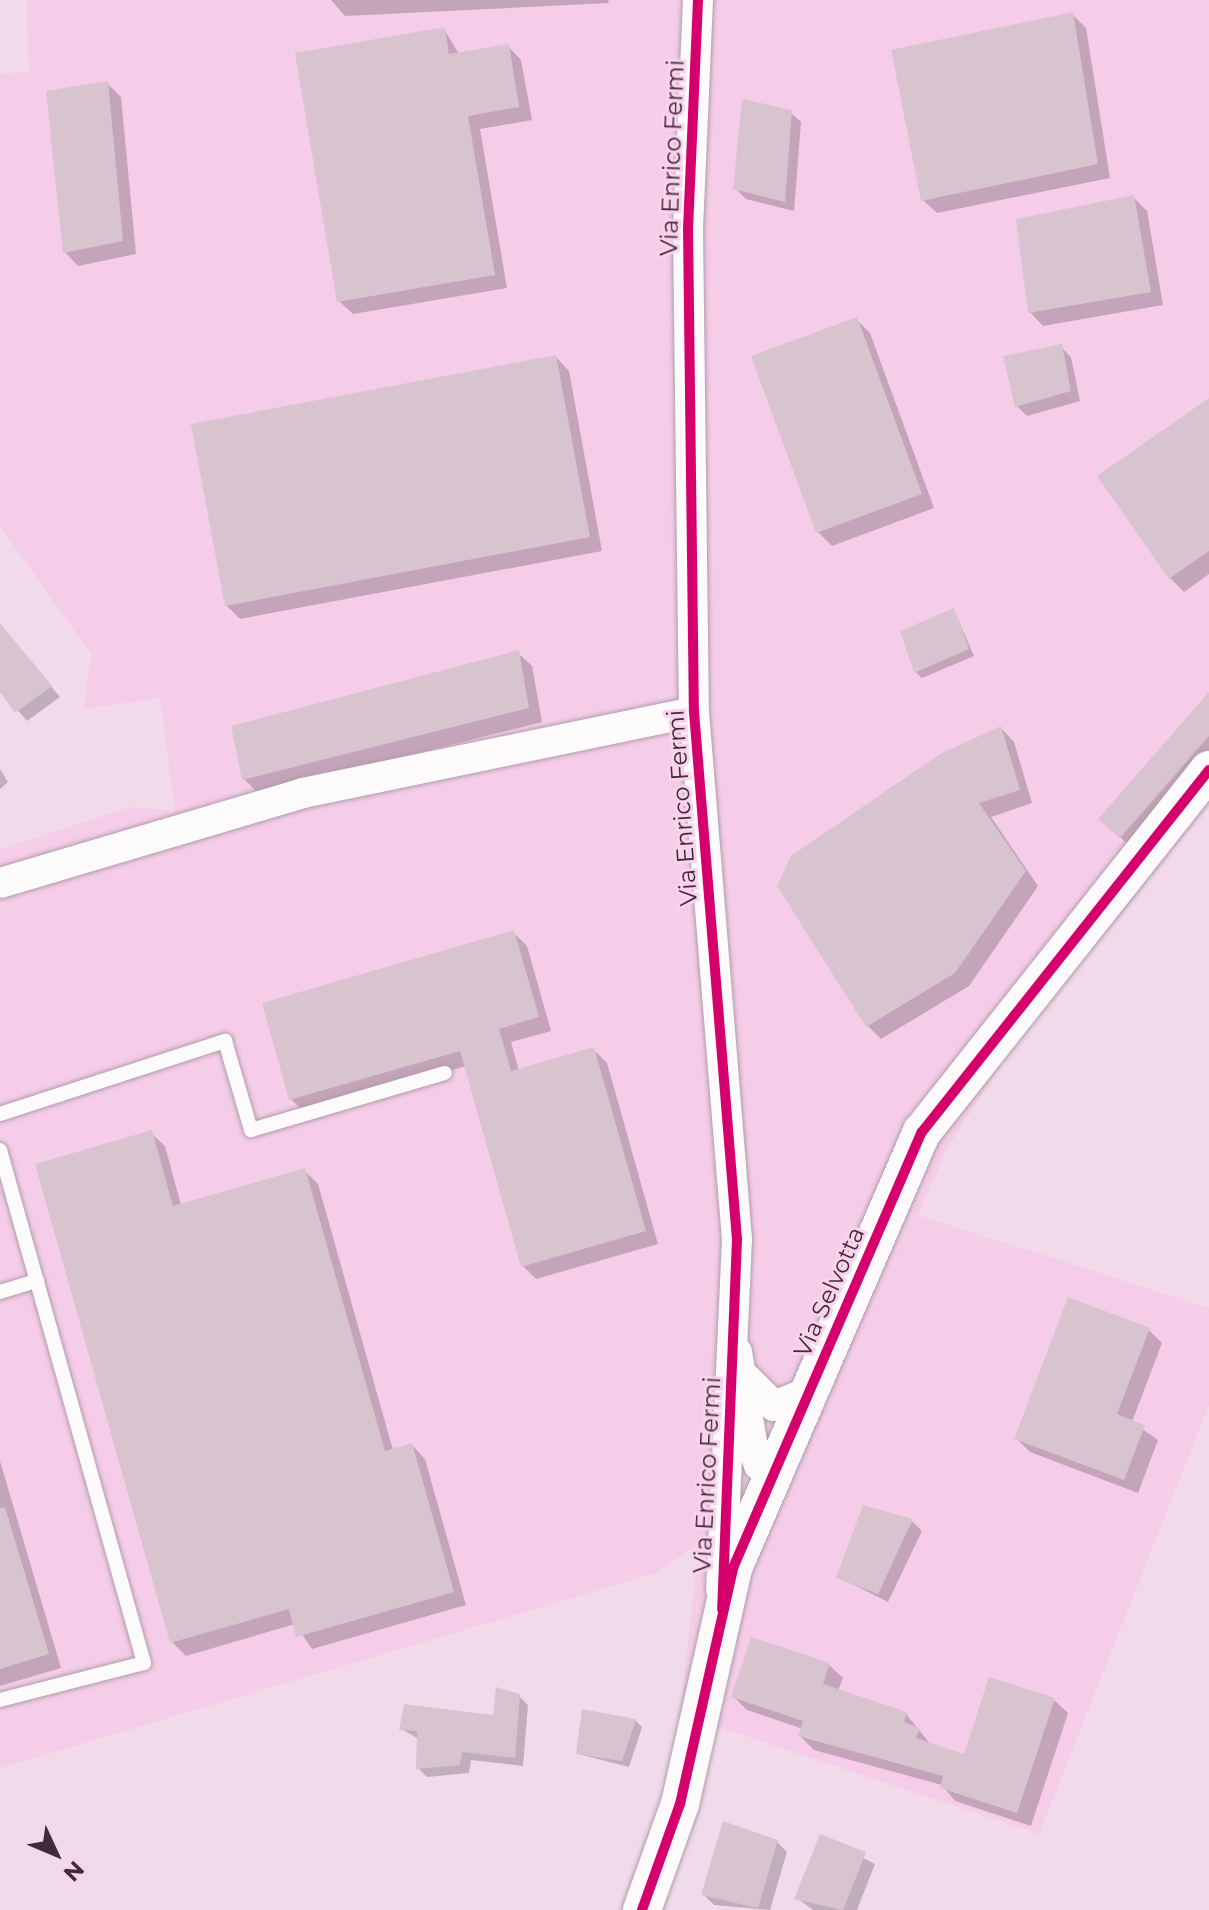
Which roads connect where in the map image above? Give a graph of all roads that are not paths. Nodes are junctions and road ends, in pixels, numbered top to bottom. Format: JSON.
{"nodes":[{"id":1,"x":698,"y":0,"type":"edge"},
{"id":2,"x":694,"y":712,"type":"junction"},
{"id":3,"x":1209,"y":770,"type":"edge"},
{"id":4,"x":0,"y":883,"type":"edge"},
{"id":5,"x":445,"y":1073,"type":"dead end"},
{"id":6,"x":0,"y":1114,"type":"edge"},
{"id":7,"x":0,"y":1150,"type":"edge"},
{"id":8,"x":37,"y":1281,"type":"junction"},
{"id":9,"x":0,"y":1292,"type":"edge"},
{"id":10,"x":737,"y":1350,"type":"junction"},
{"id":11,"x":747,"y":1379,"type":"junction"},
{"id":12,"x":807,"y":1393,"type":"junction"},
{"id":13,"x":723,"y":1450,"type":"junction"},
{"id":14,"x":772,"y":1473,"type":"junction"},
{"id":15,"x":722,"y":1610,"type":"junction"},
{"id":16,"x":0,"y":1700,"type":"edge"},
{"id":17,"x":642,"y":1910,"type":"edge"}],
"edges":[{"from":1,"to":2,"type":"street","name":"Via Enrico Fermi"},
{"from":2,"to":4,"type":"street"},
{"from":2,"to":10,"type":"street","name":"Via Enrico Fermi"},
{"from":3,"to":12,"type":"street","name":"Via Selvotta"},
{"from":5,"to":6,"type":"lane"},
{"from":7,"to":8,"type":"lane"},
{"from":8,"to":9,"type":"lane"},
{"from":8,"to":16,"type":"lane"},
{"from":10,"to":11,"type":"street","name":"Via Enrico Fermi"},
{"from":10,"to":13,"type":"street","name":"Via Enrico Fermi"},
{"from":11,"to":12,"type":"street","name":"Via Enrico Fermi"},
{"from":11,"to":14,"type":"street","name":"Via Enrico Fermi"},
{"from":12,"to":14,"type":"street","name":"Via Selvotta"},
{"from":13,"to":14,"type":"street","name":"Via Enrico Fermi"},
{"from":13,"to":15,"type":"street","name":"Via Enrico Fermi"},
{"from":14,"to":15,"type":"street","name":"Via Selvotta"},
{"from":15,"to":17,"type":"street","name":"Via Selvotta"}]}
